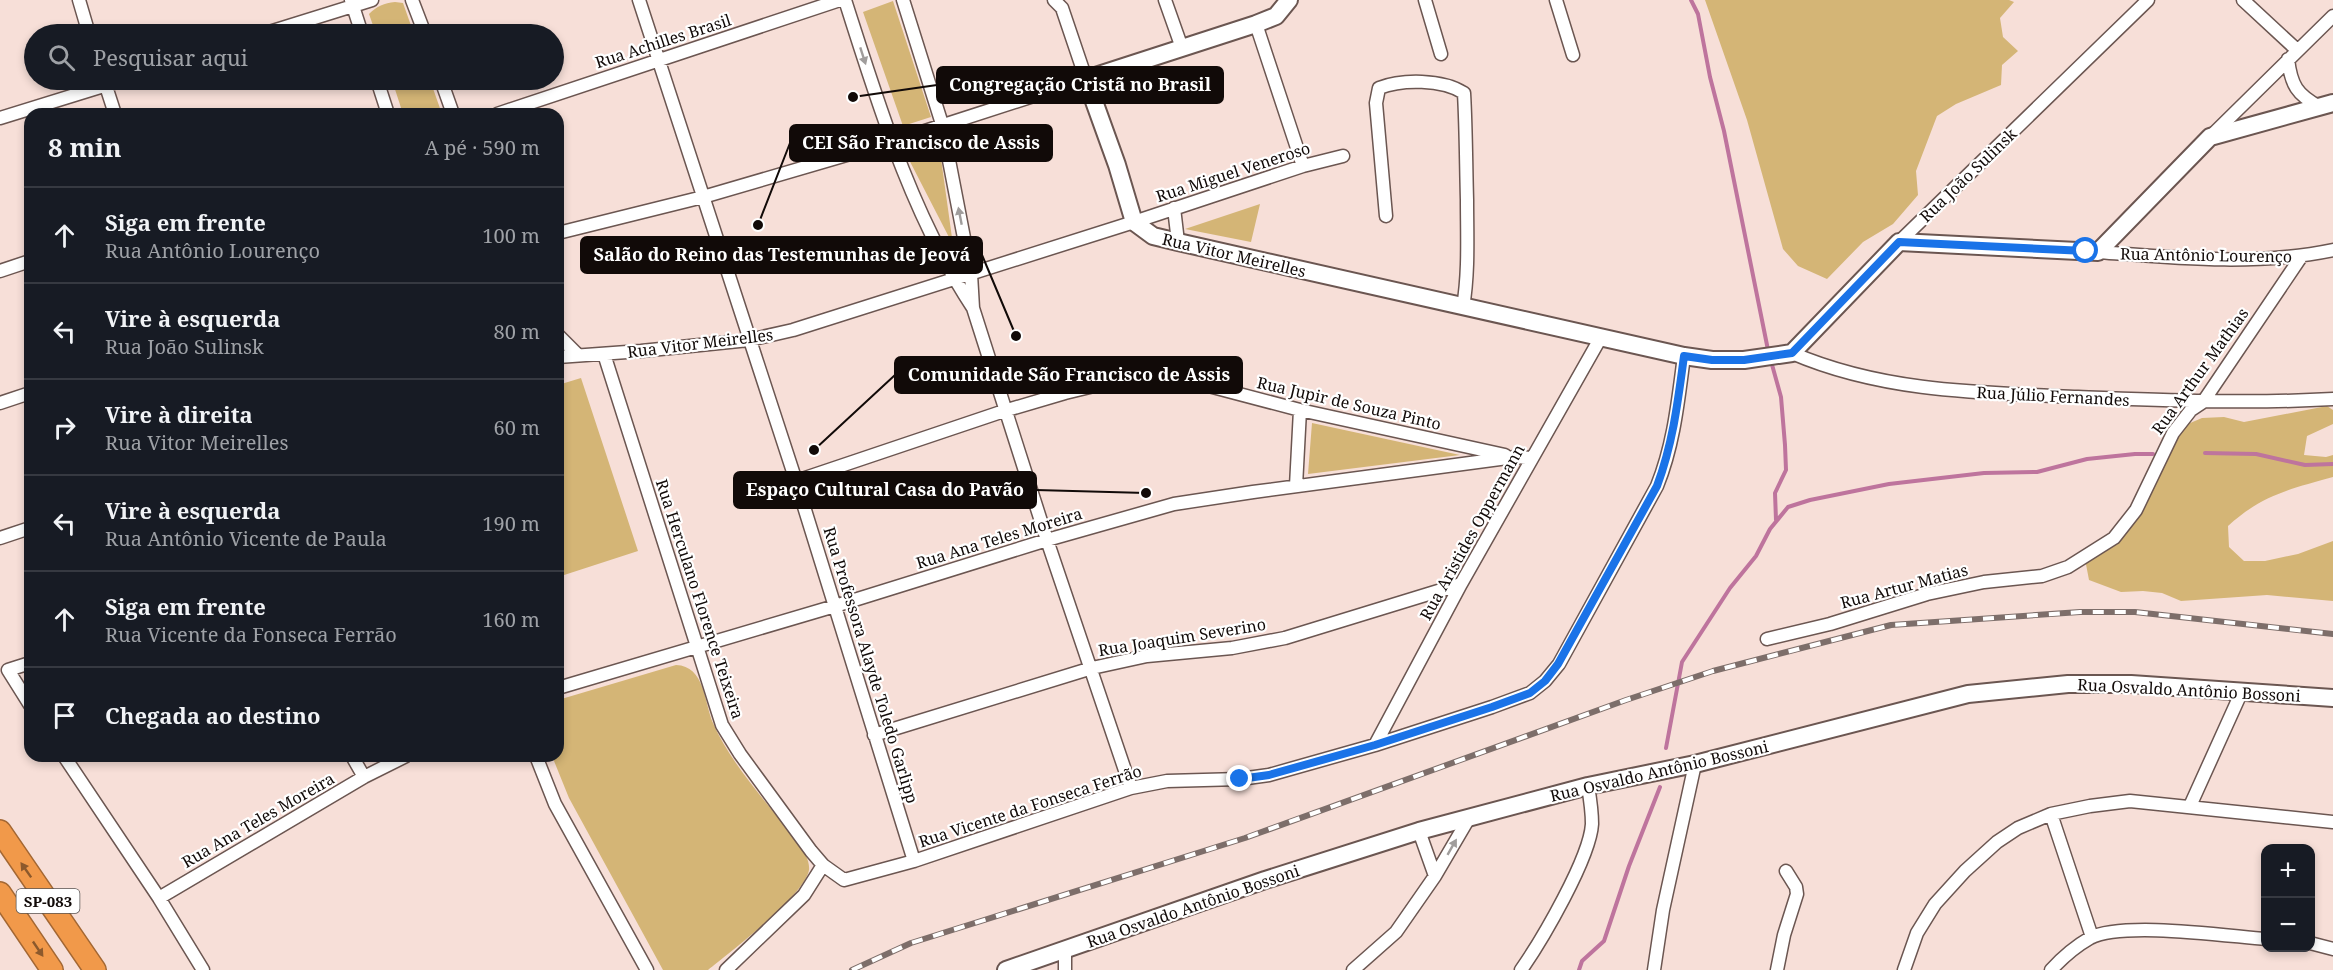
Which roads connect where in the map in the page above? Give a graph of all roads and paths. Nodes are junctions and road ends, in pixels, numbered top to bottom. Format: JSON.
{"nodes":[{"id":1,"x":79,"y":0,"type":"edge"},
{"id":2,"x":372,"y":0,"type":"edge"},
{"id":3,"x":412,"y":0,"type":"edge"},
{"id":4,"x":639,"y":0,"type":"edge"},
{"id":5,"x":842,"y":0,"type":"edge"},
{"id":6,"x":903,"y":0,"type":"edge"},
{"id":7,"x":1054,"y":0,"type":"edge"},
{"id":8,"x":1165,"y":0,"type":"edge"},
{"id":9,"x":1289,"y":0,"type":"edge"},
{"id":10,"x":1425,"y":0,"type":"edge"},
{"id":11,"x":1556,"y":0,"type":"edge"},
{"id":12,"x":2148,"y":0,"type":"edge"},
{"id":13,"x":2243,"y":0,"type":"edge"},
{"id":14,"x":352,"y":3,"type":"edge"},
{"id":15,"x":2333,"y":16,"type":"edge"},
{"id":16,"x":86,"y":24,"type":"edge"},
{"id":17,"x":292,"y":24,"type":"edge"},
{"id":18,"x":359,"y":24,"type":"edge"},
{"id":19,"x":421,"y":24,"type":"edge"},
{"id":20,"x":1256,"y":24,"type":"junction"},
{"id":21,"x":1182,"y":48,"type":"junction"},
{"id":22,"x":1441,"y":54,"type":"dead end"},
{"id":23,"x":1573,"y":55,"type":"dead end"},
{"id":24,"x":2292,"y":55,"type":"junction"},
{"id":25,"x":658,"y":60,"type":"junction"},
{"id":26,"x":1086,"y":79,"type":"junction"},
{"id":27,"x":82,"y":90,"type":"edge"},
{"id":28,"x":108,"y":90,"type":"edge"},
{"id":29,"x":380,"y":90,"type":"edge"},
{"id":30,"x":445,"y":90,"type":"edge"},
{"id":31,"x":2327,"y":105,"type":"edge"},
{"id":32,"x":29,"y":108,"type":"edge"},
{"id":33,"x":113,"y":108,"type":"edge"},
{"id":34,"x":386,"y":108,"type":"edge"},
{"id":35,"x":451,"y":108,"type":"edge"},
{"id":36,"x":515,"y":108,"type":"edge"},
{"id":37,"x":24,"y":110,"type":"edge"},
{"id":38,"x":0,"y":118,"type":"edge"},
{"id":39,"x":942,"y":124,"type":"junction"},
{"id":40,"x":2210,"y":137,"type":"junction"},
{"id":41,"x":891,"y":142,"type":"junction"},
{"id":42,"x":1343,"y":156,"type":"dead end"},
{"id":43,"x":1303,"y":166,"type":"junction"},
{"id":44,"x":703,"y":197,"type":"junction"},
{"id":45,"x":1174,"y":208,"type":"junction"},
{"id":46,"x":1386,"y":216,"type":"dead end"},
{"id":47,"x":1134,"y":222,"type":"junction"},
{"id":48,"x":564,"y":231,"type":"edge"},
{"id":49,"x":1178,"y":242,"type":"junction"},
{"id":50,"x":1899,"y":242,"type":"junction"},
{"id":51,"x":2333,"y":250,"type":"edge"},
{"id":52,"x":2098,"y":252,"type":"junction"},
{"id":53,"x":2301,"y":257,"type":"junction"},
{"id":54,"x":24,"y":263,"type":"edge"},
{"id":55,"x":0,"y":271,"type":"edge"},
{"id":56,"x":971,"y":274,"type":"junction"},
{"id":57,"x":954,"y":279,"type":"junction"},
{"id":58,"x":1463,"y":307,"type":"junction"},
{"id":59,"x":973,"y":308,"type":"junction"},
{"id":60,"x":1601,"y":338,"type":"junction"},
{"id":61,"x":564,"y":340,"type":"edge"},
{"id":62,"x":749,"y":340,"type":"junction"},
{"id":63,"x":578,"y":354,"type":"junction"},
{"id":64,"x":604,"y":354,"type":"junction"},
{"id":65,"x":1786,"y":354,"type":"junction"},
{"id":66,"x":564,"y":356,"type":"edge"},
{"id":67,"x":1684,"y":356,"type":"junction"},
{"id":68,"x":24,"y":395,"type":"edge"},
{"id":69,"x":2333,"y":399,"type":"edge"},
{"id":70,"x":2203,"y":402,"type":"junction"},
{"id":71,"x":0,"y":403,"type":"edge"},
{"id":72,"x":1300,"y":410,"type":"junction"},
{"id":73,"x":1005,"y":411,"type":"junction"},
{"id":74,"x":1515,"y":457,"type":"junction"},
{"id":75,"x":1532,"y":458,"type":"junction"},
{"id":76,"x":796,"y":481,"type":"junction"},
{"id":77,"x":1296,"y":486,"type":"junction"},
{"id":78,"x":2136,"y":510,"type":"joint"},
{"id":79,"x":24,"y":530,"type":"edge"},
{"id":80,"x":0,"y":538,"type":"edge"},
{"id":81,"x":1047,"y":540,"type":"junction"},
{"id":82,"x":1461,"y":584,"type":"junction"},
{"id":83,"x":835,"y":606,"type":"junction"},
{"id":84,"x":1767,"y":639,"type":"dead end"},
{"id":85,"x":697,"y":645,"type":"junction"},
{"id":86,"x":24,"y":664,"type":"edge"},
{"id":87,"x":1092,"y":668,"type":"junction"},
{"id":88,"x":4,"y":669,"type":"edge"},
{"id":89,"x":564,"y":680,"type":"edge"},
{"id":90,"x":573,"y":683,"type":"junction"},
{"id":91,"x":564,"y":686,"type":"edge"},
{"id":92,"x":2242,"y":691,"type":"junction"},
{"id":93,"x":24,"y":697,"type":"edge"},
{"id":94,"x":2333,"y":698,"type":"edge"},
{"id":95,"x":874,"y":735,"type":"junction"},
{"id":96,"x":1375,"y":745,"type":"junction"},
{"id":97,"x":68,"y":762,"type":"edge"},
{"id":98,"x":355,"y":762,"type":"edge"},
{"id":99,"x":394,"y":762,"type":"edge"},
{"id":100,"x":538,"y":762,"type":"edge"},
{"id":101,"x":1695,"y":764,"type":"junction"},
{"id":102,"x":364,"y":777,"type":"junction"},
{"id":103,"x":1588,"y":786,"type":"junction"},
{"id":104,"x":1131,"y":788,"type":"junction"},
{"id":105,"x":2190,"y":807,"type":"junction"},
{"id":106,"x":2051,"y":814,"type":"junction"},
{"id":107,"x":1469,"y":818,"type":"junction"},
{"id":108,"x":2333,"y":822,"type":"edge"},
{"id":109,"x":0,"y":831,"type":"edge"},
{"id":110,"x":1419,"y":831,"type":"junction"},
{"id":111,"x":914,"y":861,"type":"junction"},
{"id":112,"x":823,"y":865,"type":"junction"},
{"id":113,"x":1786,"y":871,"type":"dead end"},
{"id":114,"x":1435,"y":876,"type":"junction"},
{"id":115,"x":0,"y":892,"type":"edge"},
{"id":116,"x":159,"y":898,"type":"junction"},
{"id":117,"x":2092,"y":937,"type":"junction"},
{"id":118,"x":2261,"y":939,"type":"edge"},
{"id":119,"x":2315,"y":944,"type":"edge"},
{"id":120,"x":2333,"y":949,"type":"edge"},
{"id":121,"x":1065,"y":950,"type":"junction"},
{"id":122,"x":1019,"y":968,"type":"edge"},
{"id":123,"x":52,"y":970,"type":"edge"},
{"id":124,"x":95,"y":970,"type":"edge"},
{"id":125,"x":203,"y":970,"type":"edge"},
{"id":126,"x":647,"y":970,"type":"edge"},
{"id":127,"x":726,"y":970,"type":"edge"},
{"id":128,"x":1065,"y":970,"type":"edge"},
{"id":129,"x":1353,"y":970,"type":"edge"},
{"id":130,"x":1521,"y":970,"type":"edge"},
{"id":131,"x":1654,"y":970,"type":"edge"},
{"id":132,"x":1777,"y":970,"type":"edge"},
{"id":133,"x":1904,"y":970,"type":"edge"},
{"id":134,"x":2051,"y":970,"type":"edge"}],
"edges":[{"from":1,"to":16,"type":"street"},
{"from":2,"to":14,"type":"street"},
{"from":3,"to":19,"type":"street"},
{"from":4,"to":25,"type":"street","name":"Rua Professora Alayde Toledo Garlipp"},
{"from":5,"to":25,"type":"street","name":"Rua Achilles Brasil"},
{"from":5,"to":41,"type":"street","one_way":true},
{"from":6,"to":39,"type":"street"},
{"from":7,"to":26,"type":"street"},
{"from":8,"to":21,"type":"street"},
{"from":9,"to":20,"type":"street"},
{"from":10,"to":22,"type":"street"},
{"from":11,"to":23,"type":"street"},
{"from":12,"to":50,"type":"street","name":"Rua João Sulinsk"},
{"from":13,"to":24,"type":"street"},
{"from":14,"to":17,"type":"street"},
{"from":14,"to":18,"type":"street"},
{"from":15,"to":24,"type":"street"},
{"from":20,"to":21,"type":"street"},
{"from":20,"to":43,"type":"street"},
{"from":21,"to":26,"type":"street"},
{"from":24,"to":31,"type":"street"},
{"from":24,"to":40,"type":"street"},
{"from":25,"to":36,"type":"street","name":"Rua Achilles Brasil"},
{"from":25,"to":44,"type":"street","name":"Rua Professora Alayde Toledo Garlipp"},
{"from":26,"to":39,"type":"street"},
{"from":26,"to":47,"type":"street"},
{"from":27,"to":32,"type":"street"},
{"from":28,"to":33,"type":"street"},
{"from":29,"to":34,"type":"street"},
{"from":30,"to":35,"type":"street"},
{"from":31,"to":40,"type":"street"},
{"from":37,"to":38,"type":"street"},
{"from":39,"to":41,"type":"street"},
{"from":56,"to":39,"type":"street","one_way":true},
{"from":40,"to":52,"type":"street"},
{"from":41,"to":44,"type":"street"},
{"from":41,"to":57,"type":"street"},
{"from":42,"to":43,"type":"street","name":"Rua Miguel Veneroso"},
{"from":43,"to":45,"type":"street","name":"Rua Miguel Veneroso"},
{"from":44,"to":48,"type":"street"},
{"from":44,"to":62,"type":"street","name":"Rua Professora Alayde Toledo Garlipp"},
{"from":45,"to":47,"type":"street","name":"Rua Miguel Veneroso"},
{"from":45,"to":49,"type":"street"},
{"from":46,"to":58,"type":"street"},
{"from":47,"to":49,"type":"street","name":"Rua Vitor Meirelles"},
{"from":47,"to":56,"type":"street","name":"Rua Vitor Meirelles"},
{"from":49,"to":58,"type":"street","name":"Rua Vitor Meirelles"},
{"from":50,"to":52,"type":"street","name":"Rua Antônio Lourenço"},
{"from":50,"to":65,"type":"street","name":"Rua João Sulinsk"},
{"from":51,"to":53,"type":"street","name":"Rua Antônio Lourenço"},
{"from":52,"to":53,"type":"street","name":"Rua Antônio Lourenço"},
{"from":53,"to":70,"type":"street","name":"Rua Arthur Mathias"},
{"from":54,"to":55,"type":"street"},
{"from":56,"to":57,"type":"street","name":"Rua Vitor Meirelles"},
{"from":56,"to":59,"type":"street"},
{"from":57,"to":59,"type":"street"},
{"from":57,"to":62,"type":"street","name":"Rua Vitor Meirelles"},
{"from":58,"to":60,"type":"street","name":"Rua Vitor Meirelles"},
{"from":59,"to":73,"type":"street"},
{"from":60,"to":67,"type":"street","name":"Rua Vitor Meirelles"},
{"from":60,"to":75,"type":"street","name":"Rua Aristides Oppermann"},
{"from":61,"to":63,"type":"street"},
{"from":62,"to":64,"type":"street","name":"Rua Vitor Meirelles"},
{"from":62,"to":76,"type":"street","name":"Rua Professora Alayde Toledo Garlipp"},
{"from":63,"to":64,"type":"street","name":"Rua Vitor Meirelles"},
{"from":63,"to":66,"type":"street","name":"Rua Vitor Meirelles"},
{"from":64,"to":85,"type":"street","name":"Rua Herculano Florence Teixeira"},
{"from":65,"to":67,"type":"street","name":"Rua Vitor Meirelles"},
{"from":65,"to":70,"type":"street","name":"Rua Júlio Fernandes"},
{"from":67,"to":96,"type":"street","name":"Rua Vicente da Fonseca Ferrão"},
{"from":68,"to":71,"type":"street"},
{"from":69,"to":70,"type":"street","name":"Rua Júlio Fernandes"},
{"from":70,"to":78,"type":"street","name":"Rua Arthur Mathias"},
{"from":72,"to":73,"type":"street","name":"Rua Jupir de Souza Pinto"},
{"from":72,"to":74,"type":"street","name":"Rua Jupir de Souza Pinto"},
{"from":72,"to":77,"type":"street"},
{"from":73,"to":76,"type":"street","name":"Rua Jupir de Souza Pinto"},
{"from":73,"to":81,"type":"street"},
{"from":74,"to":75,"type":"street","name":"Rua Ana Teles Moreira"},
{"from":74,"to":77,"type":"street","name":"Rua Ana Teles Moreira"},
{"from":75,"to":82,"type":"street","name":"Rua Aristides Oppermann"},
{"from":76,"to":83,"type":"street","name":"Rua Professora Alayde Toledo Garlipp"},
{"from":77,"to":81,"type":"street","name":"Rua Ana Teles Moreira"},
{"from":78,"to":84,"type":"street","name":"Rua Artur Matias"},
{"from":79,"to":80,"type":"street"},
{"from":81,"to":83,"type":"street","name":"Rua Ana Teles Moreira"},
{"from":81,"to":87,"type":"street"},
{"from":82,"to":87,"type":"street","name":"Rua Joaquim Severino"},
{"from":82,"to":96,"type":"street","name":"Rua Aristides Oppermann"},
{"from":83,"to":85,"type":"street","name":"Rua Ana Teles Moreira"},
{"from":83,"to":95,"type":"street","name":"Rua Professora Alayde Toledo Garlipp"},
{"from":85,"to":90,"type":"street","name":"Rua Ana Teles Moreira"},
{"from":85,"to":112,"type":"street","name":"Rua Herculano Florence Teixeira"},
{"from":86,"to":88,"type":"street"},
{"from":87,"to":95,"type":"street","name":"Rua Joaquim Severino"},
{"from":87,"to":104,"type":"street"},
{"from":88,"to":93,"type":"street"},
{"from":89,"to":90,"type":"street"},
{"from":90,"to":91,"type":"street","name":"Rua Ana Teles Moreira"},
{"from":92,"to":94,"type":"street","name":"Rua Osvaldo Antônio Bossoni"},
{"from":92,"to":101,"type":"street","name":"Rua Osvaldo Antônio Bossoni"},
{"from":92,"to":105,"type":"street"},
{"from":95,"to":111,"type":"street","name":"Rua Professora Alayde Toledo Garlipp"},
{"from":96,"to":104,"type":"street","name":"Rua Vicente da Fonseca Ferrão"},
{"from":97,"to":116,"type":"street"},
{"from":98,"to":102,"type":"street"},
{"from":99,"to":102,"type":"street","name":"Rua Ana Teles Moreira"},
{"from":100,"to":126,"type":"street"},
{"from":101,"to":103,"type":"street","name":"Rua Osvaldo Antônio Bossoni"},
{"from":101,"to":131,"type":"street"},
{"from":102,"to":116,"type":"street","name":"Rua Ana Teles Moreira"},
{"from":103,"to":107,"type":"street","name":"Rua Osvaldo Antônio Bossoni"},
{"from":103,"to":130,"type":"street"},
{"from":104,"to":111,"type":"street","name":"Rua Vicente da Fonseca Ferrão"},
{"from":105,"to":106,"type":"street"},
{"from":105,"to":108,"type":"street"},
{"from":106,"to":117,"type":"street"},
{"from":106,"to":133,"type":"street"},
{"from":107,"to":110,"type":"street","name":"Rua Osvaldo Antônio Bossoni"},
{"from":114,"to":107,"type":"street","one_way":true},
{"from":124,"to":109,"type":"highway","number":"SP-083","one_way":true},
{"from":110,"to":114,"type":"street"},
{"from":110,"to":121,"type":"street","name":"Rua Osvaldo Antônio Bossoni"},
{"from":111,"to":112,"type":"street","name":"Rua Vicente da Fonseca Ferrão"},
{"from":112,"to":127,"type":"street"},
{"from":113,"to":132,"type":"street"},
{"from":114,"to":129,"type":"street"},
{"from":115,"to":123,"type":"highway","number":"SP-083","one_way":true},
{"from":116,"to":125,"type":"street"},
{"from":117,"to":118,"type":"street"},
{"from":117,"to":134,"type":"street"},
{"from":119,"to":120,"type":"street"},
{"from":121,"to":122,"type":"street","name":"Rua Osvaldo Antônio Bossoni"},
{"from":121,"to":128,"type":"street"}]}
